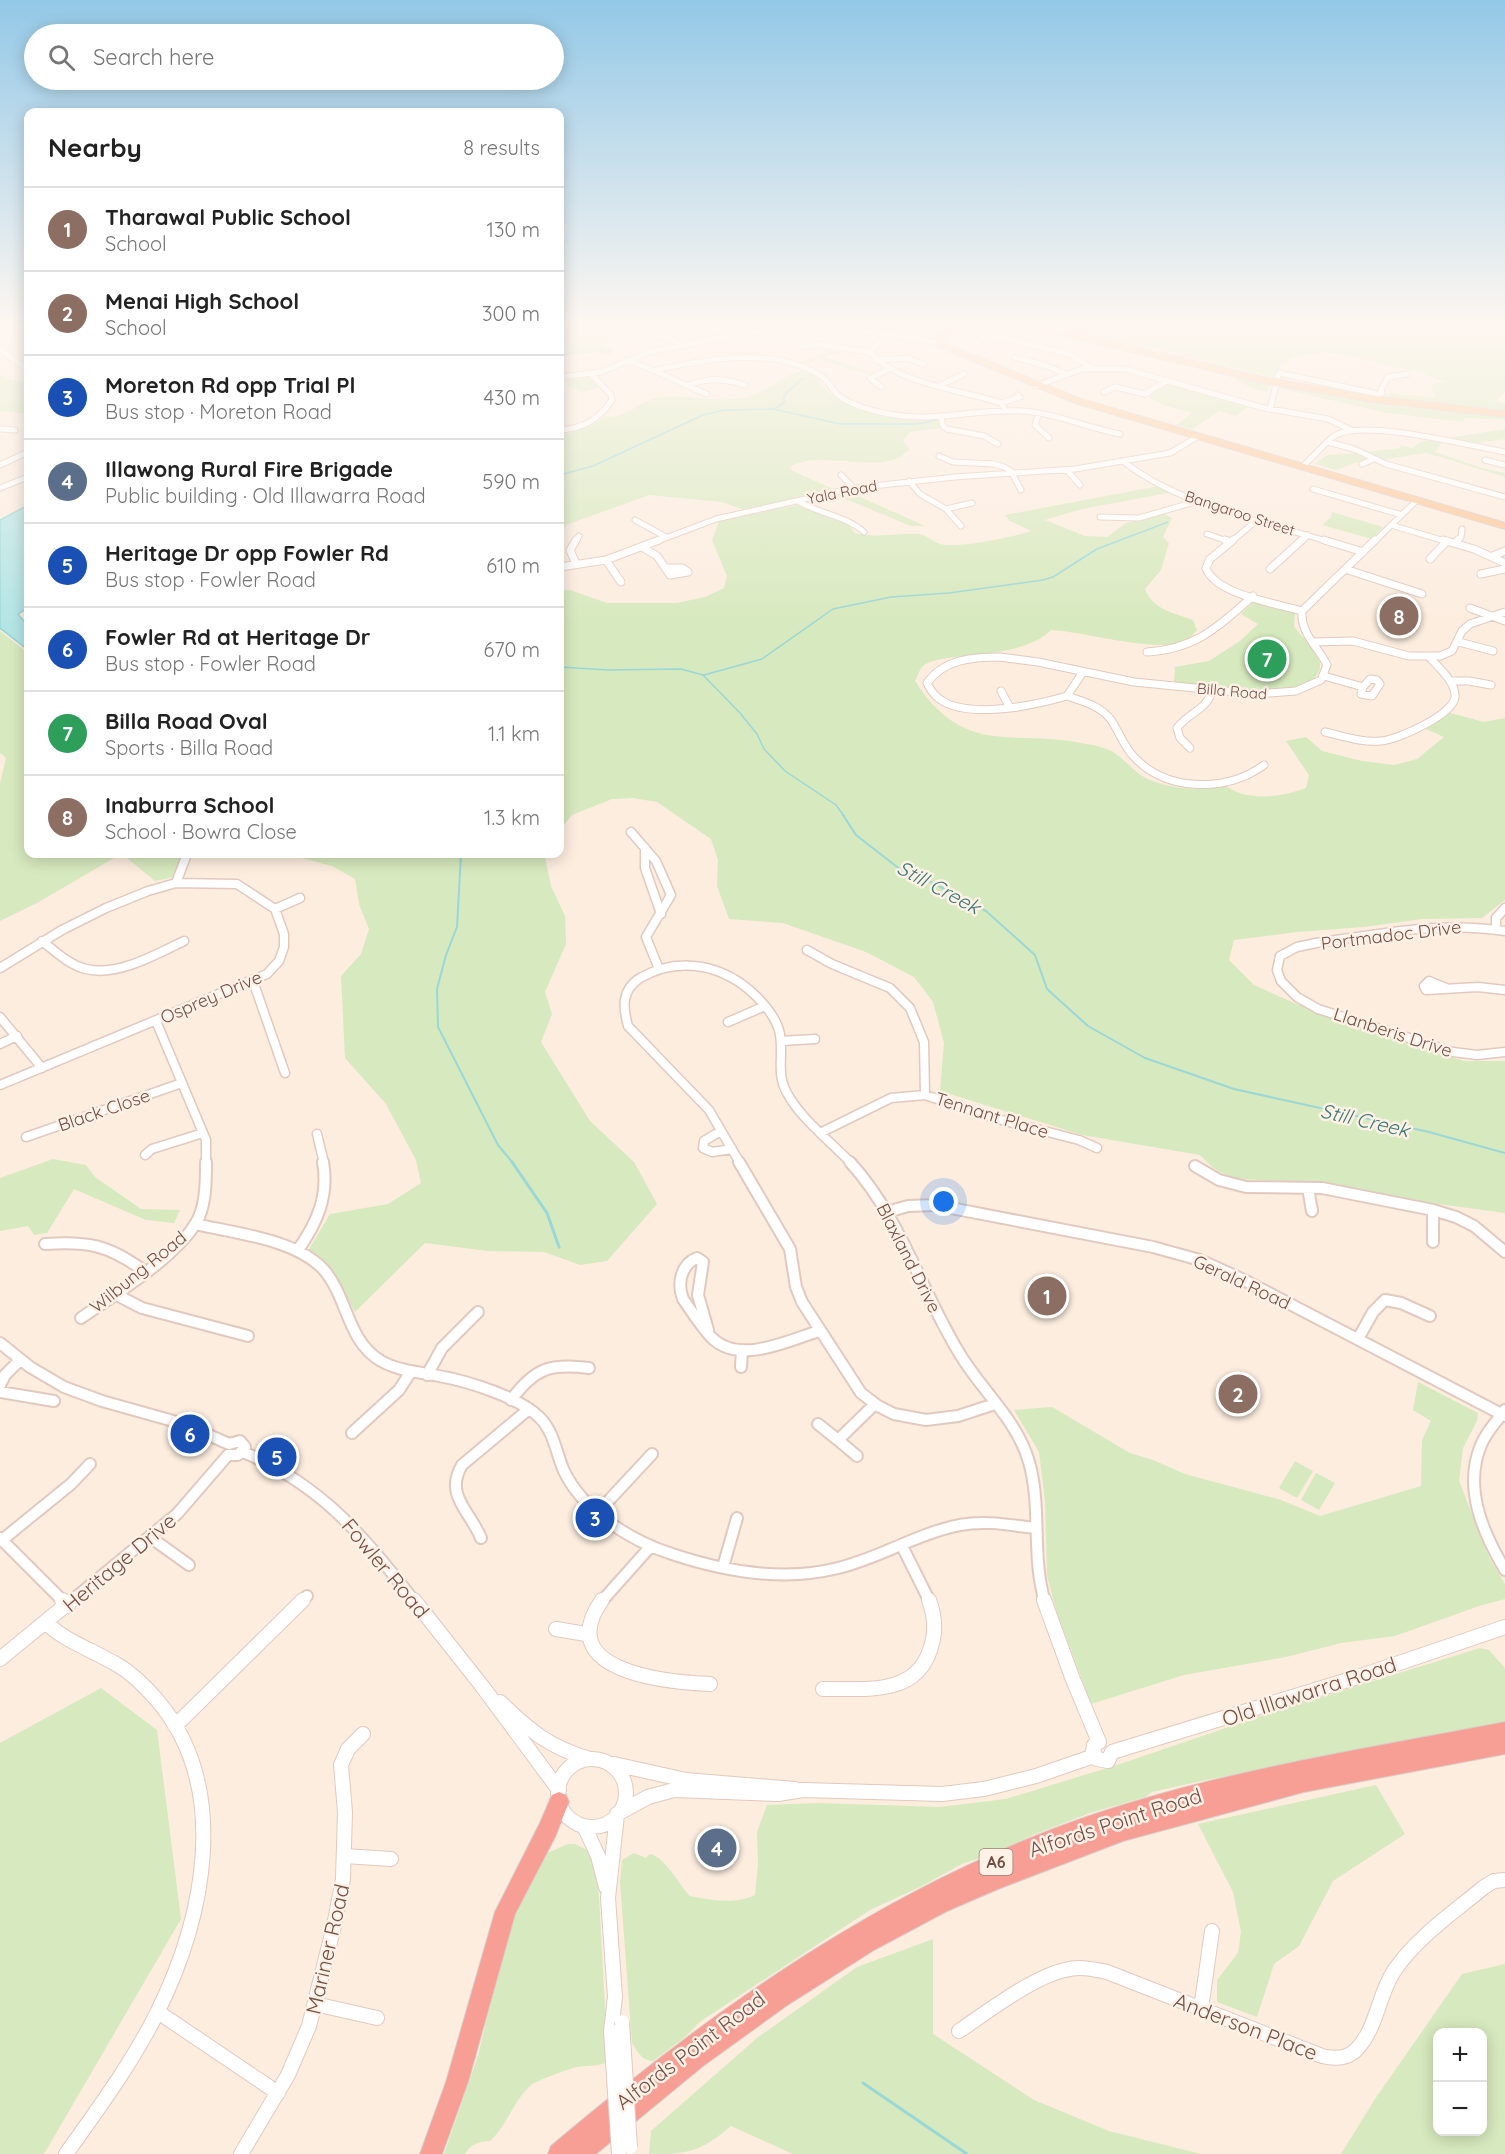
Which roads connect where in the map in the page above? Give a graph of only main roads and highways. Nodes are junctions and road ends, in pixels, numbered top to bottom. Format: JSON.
{"nodes":[{"id":1,"x":1153,"y":424,"type":"edge"},
{"id":2,"x":1155,"y":424,"type":"edge"},
{"id":3,"x":1198,"y":436,"type":"junction"},
{"id":4,"x":1303,"y":466,"type":"junction"},
{"id":5,"x":1400,"y":494,"type":"junction"},
{"id":6,"x":1417,"y":500,"type":"junction"},
{"id":7,"x":1435,"y":504,"type":"junction"},
{"id":8,"x":1505,"y":525,"type":"edge"},
{"id":9,"x":1505,"y":1732,"type":"edge"},
{"id":10,"x":1505,"y":1744,"type":"edge"},
{"id":11,"x":559,"y":1796,"type":"road end"},
{"id":12,"x":431,"y":2154,"type":"edge"},
{"id":13,"x":559,"y":2154,"type":"edge"},
{"id":14,"x":578,"y":2154,"type":"edge"}],
"edges":[{"from":1,"to":3,"type":"main road"},
{"from":2,"to":3,"type":"main road"},
{"from":3,"to":4,"type":"main road"},
{"from":3,"to":4,"type":"main road"},
{"from":4,"to":5,"type":"main road"},
{"from":5,"to":6,"type":"main road"},
{"from":5,"to":7,"type":"main road"},
{"from":6,"to":7,"type":"main road"},
{"from":6,"to":8,"type":"main road"},
{"from":7,"to":8,"type":"main road"},
{"from":9,"to":13,"type":"highway","name":"Alfords Point Road","number":"A6"},
{"from":10,"to":14,"type":"highway","name":"Alfords Point Road","number":"A6"},
{"from":11,"to":12,"type":"highway"}]}
